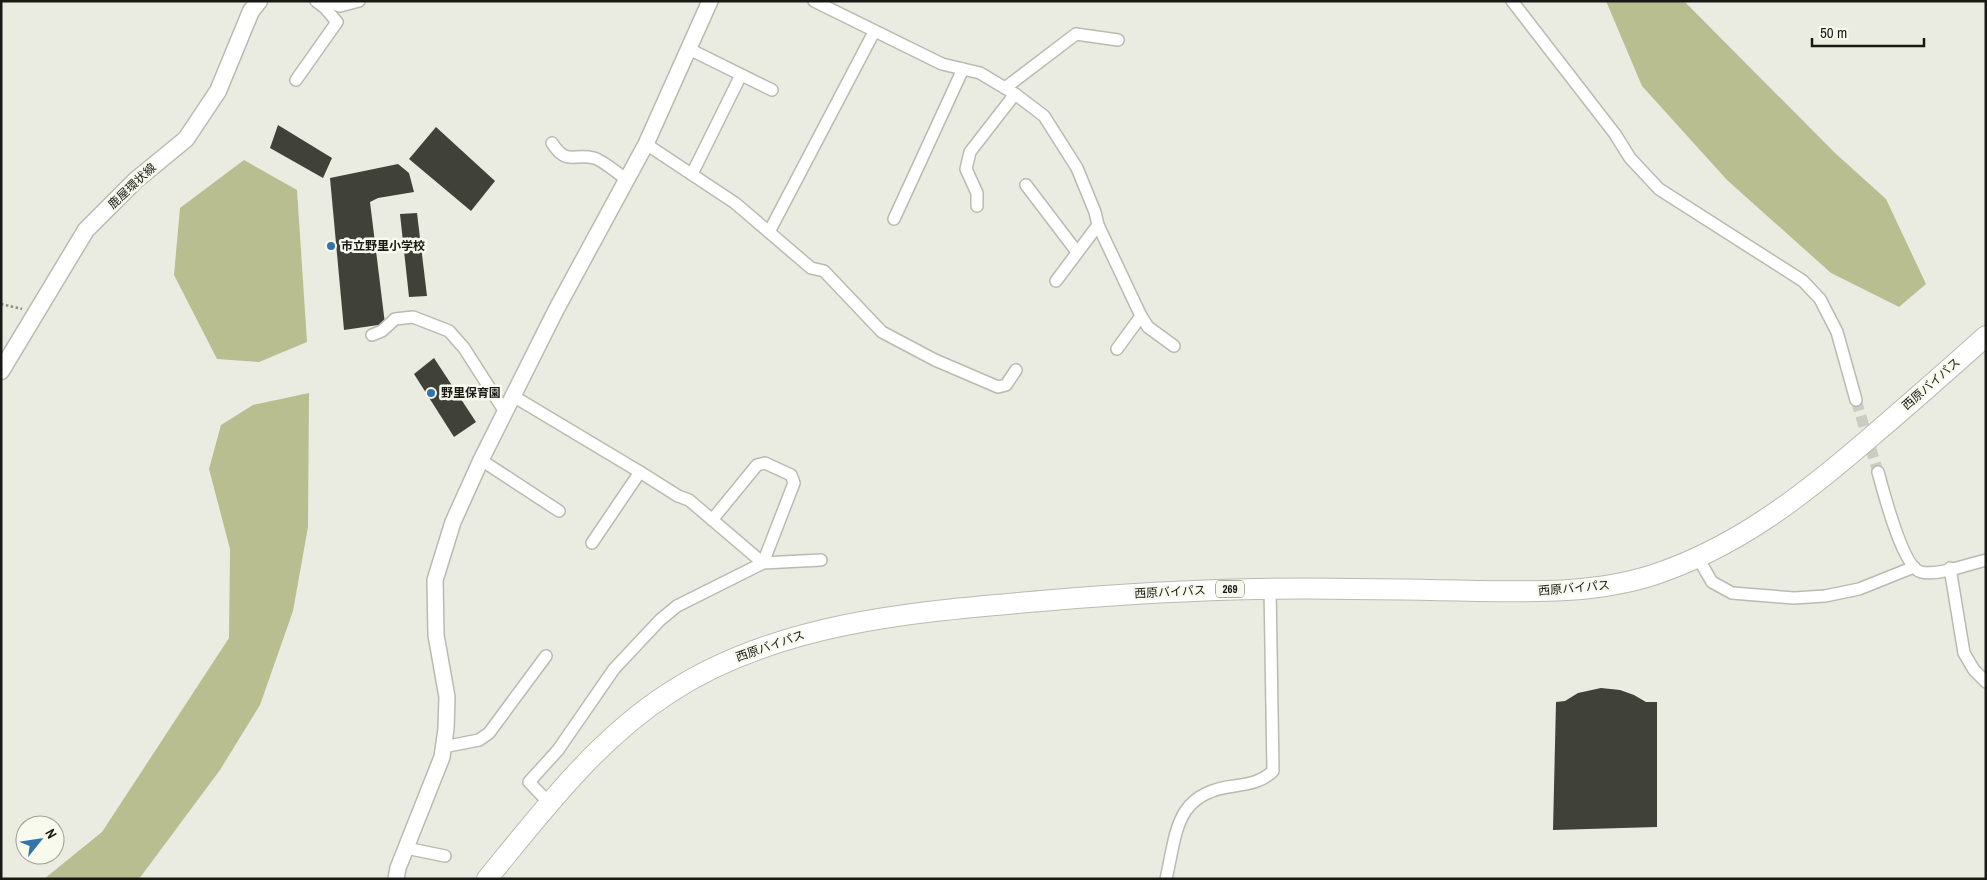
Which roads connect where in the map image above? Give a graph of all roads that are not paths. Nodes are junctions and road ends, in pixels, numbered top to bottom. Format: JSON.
{"nodes":[{"id":1,"x":259,"y":1,"type":"edge"},
{"id":2,"x":316,"y":1,"type":"edge"},
{"id":3,"x":327,"y":1,"type":"edge"},
{"id":4,"x":359,"y":1,"type":"edge"},
{"id":5,"x":710,"y":1,"type":"edge"},
{"id":6,"x":814,"y":1,"type":"edge"},
{"id":7,"x":1512,"y":1,"type":"edge"},
{"id":8,"x":874,"y":32,"type":"junction"},
{"id":9,"x":1118,"y":40,"type":"dead end"},
{"id":10,"x":689,"y":49,"type":"junction"},
{"id":11,"x":963,"y":69,"type":"junction"},
{"id":12,"x":742,"y":75,"type":"junction"},
{"id":13,"x":296,"y":80,"type":"dead end"},
{"id":14,"x":1005,"y":88,"type":"junction"},
{"id":15,"x":772,"y":90,"type":"dead end"},
{"id":16,"x":1015,"y":94,"type":"junction"},
{"id":17,"x":552,"y":143,"type":"dead end"},
{"id":18,"x":646,"y":144,"type":"junction"},
{"id":19,"x":692,"y":174,"type":"junction"},
{"id":20,"x":627,"y":180,"type":"junction"},
{"id":21,"x":1026,"y":185,"type":"dead end"},
{"id":22,"x":977,"y":206,"type":"dead end"},
{"id":23,"x":894,"y":219,"type":"dead end"},
{"id":24,"x":1098,"y":225,"type":"junction"},
{"id":25,"x":769,"y":232,"type":"junction"},
{"id":26,"x":1077,"y":252,"type":"junction"},
{"id":27,"x":1056,"y":281,"type":"dead end"},
{"id":28,"x":1141,"y":316,"type":"junction"},
{"id":29,"x":372,"y":335,"type":"dead end"},
{"id":30,"x":1986,"y":336,"type":"edge"},
{"id":31,"x":1174,"y":346,"type":"dead end"},
{"id":32,"x":1117,"y":349,"type":"dead end"},
{"id":33,"x":1016,"y":370,"type":"dead end"},
{"id":34,"x":1,"y":371,"type":"edge"},
{"id":35,"x":513,"y":396,"type":"junction"},
{"id":36,"x":1856,"y":400,"type":"tunnel mouth"},
{"id":37,"x":505,"y":412,"type":"junction"},
{"id":38,"x":481,"y":460,"type":"junction"},
{"id":39,"x":640,"y":472,"type":"junction"},
{"id":40,"x":1878,"y":472,"type":"tunnel mouth"},
{"id":41,"x":559,"y":511,"type":"dead end"},
{"id":42,"x":712,"y":520,"type":"junction"},
{"id":43,"x":592,"y":543,"type":"dead end"},
{"id":44,"x":1698,"y":558,"type":"junction"},
{"id":45,"x":821,"y":560,"type":"dead end"},
{"id":46,"x":1986,"y":560,"type":"edge"},
{"id":47,"x":763,"y":563,"type":"junction"},
{"id":48,"x":1914,"y":567,"type":"junction"},
{"id":49,"x":1950,"y":568,"type":"junction"},
{"id":50,"x":1270,"y":587,"type":"junction"},
{"id":51,"x":546,"y":656,"type":"dead end"},
{"id":52,"x":1986,"y":682,"type":"edge"},
{"id":53,"x":443,"y":747,"type":"junction"},
{"id":54,"x":550,"y":804,"type":"junction"},
{"id":55,"x":406,"y":848,"type":"junction"},
{"id":56,"x":445,"y":856,"type":"dead end"},
{"id":57,"x":396,"y":879,"type":"edge"},
{"id":58,"x":487,"y":879,"type":"edge"},
{"id":59,"x":1166,"y":879,"type":"edge"}],
"edges":[{"from":1,"to":34,"type":"main road","name":"鹿屋環状線"},
{"from":2,"to":13,"type":"street"},
{"from":3,"to":4,"type":"street"},
{"from":5,"to":10,"type":"street"},
{"from":6,"to":8,"type":"street"},
{"from":7,"to":36,"type":"street"},
{"from":8,"to":11,"type":"street"},
{"from":8,"to":25,"type":"street"},
{"from":9,"to":14,"type":"street"},
{"from":10,"to":12,"type":"street"},
{"from":10,"to":18,"type":"street"},
{"from":11,"to":14,"type":"street"},
{"from":11,"to":23,"type":"street"},
{"from":12,"to":15,"type":"street"},
{"from":12,"to":19,"type":"street"},
{"from":14,"to":16,"type":"street"},
{"from":16,"to":22,"type":"street"},
{"from":16,"to":24,"type":"street"},
{"from":17,"to":20,"type":"street"},
{"from":18,"to":19,"type":"street"},
{"from":18,"to":20,"type":"street"},
{"from":19,"to":25,"type":"street"},
{"from":20,"to":35,"type":"street"},
{"from":21,"to":26,"type":"street"},
{"from":24,"to":26,"type":"street"},
{"from":24,"to":28,"type":"street"},
{"from":25,"to":33,"type":"street"},
{"from":26,"to":27,"type":"street"},
{"from":28,"to":31,"type":"street"},
{"from":28,"to":32,"type":"street"},
{"from":29,"to":37,"type":"street"},
{"from":30,"to":44,"type":"highway","name":"西原バイパス","number":"269"},
{"from":35,"to":37,"type":"street"},
{"from":35,"to":39,"type":"street"},
{"from":37,"to":38,"type":"street"},
{"from":38,"to":41,"type":"street"},
{"from":38,"to":53,"type":"street"},
{"from":39,"to":42,"type":"street"},
{"from":39,"to":43,"type":"street"},
{"from":40,"to":48,"type":"street"},
{"from":42,"to":47,"type":"street"},
{"from":42,"to":47,"type":"street"},
{"from":44,"to":48,"type":"street"},
{"from":44,"to":50,"type":"highway","name":"西原バイパス","number":"269"},
{"from":45,"to":47,"type":"street"},
{"from":46,"to":49,"type":"street"},
{"from":47,"to":54,"type":"street"},
{"from":48,"to":49,"type":"street"},
{"from":49,"to":52,"type":"street"},
{"from":50,"to":54,"type":"highway","name":"西原バイパス","number":"269"},
{"from":50,"to":59,"type":"street"},
{"from":51,"to":53,"type":"street"},
{"from":53,"to":55,"type":"street"},
{"from":54,"to":58,"type":"highway","name":"西原バイパス","number":"269"},
{"from":55,"to":56,"type":"street"},
{"from":55,"to":57,"type":"street"}]}
